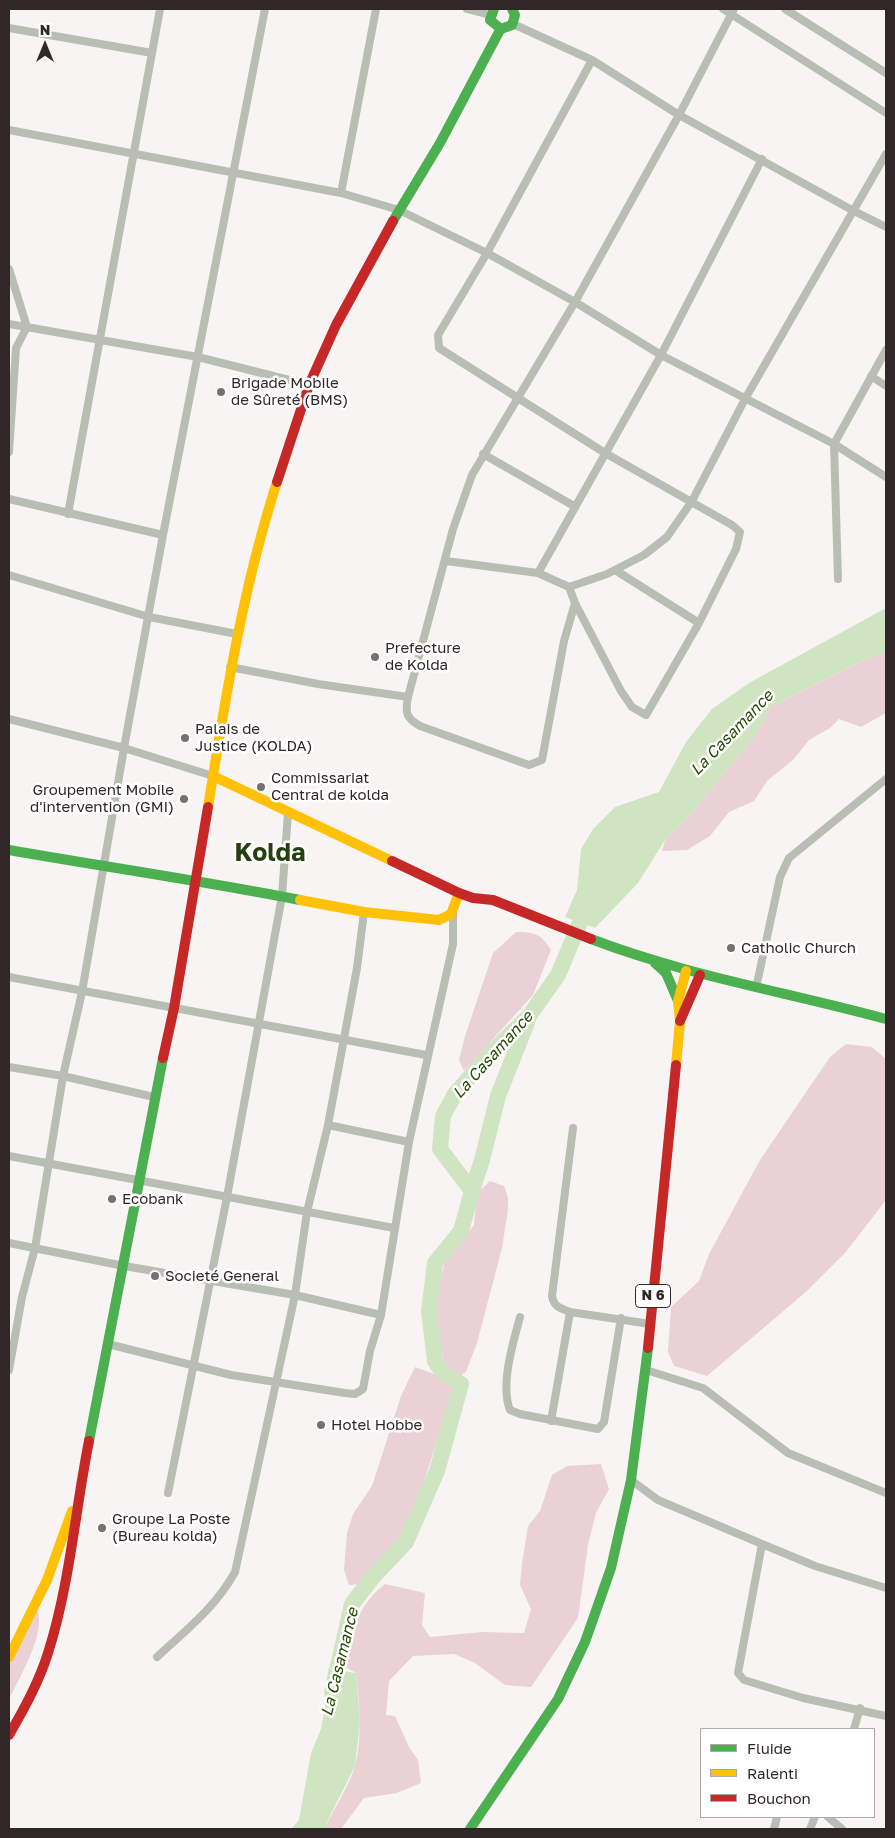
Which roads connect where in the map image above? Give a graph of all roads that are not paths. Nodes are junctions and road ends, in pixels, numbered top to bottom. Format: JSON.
{"nodes":[{"id":1,"x":160,"y":9,"type":"edge"},
{"id":2,"x":265,"y":9,"type":"edge"},
{"id":3,"x":376,"y":9,"type":"edge"},
{"id":4,"x":466,"y":9,"type":"edge"},
{"id":5,"x":513,"y":9,"type":"edge"},
{"id":6,"x":785,"y":9,"type":"edge"},
{"id":7,"x":729,"y":10,"type":"edge"},
{"id":8,"x":492,"y":12,"type":"edge"},
{"id":9,"x":513,"y":24,"type":"junction"},
{"id":10,"x":9,"y":28,"type":"edge"},
{"id":11,"x":500,"y":30,"type":"junction"},
{"id":12,"x":152,"y":53,"type":"junction"},
{"id":13,"x":592,"y":60,"type":"junction"},
{"id":14,"x":886,"y":73,"type":"edge"},
{"id":15,"x":886,"y":113,"type":"edge"},
{"id":16,"x":679,"y":115,"type":"junction"},
{"id":17,"x":9,"y":130,"type":"edge"},
{"id":18,"x":886,"y":154,"type":"edge"},
{"id":19,"x":133,"y":155,"type":"junction"},
{"id":20,"x":762,"y":159,"type":"junction"},
{"id":21,"x":232,"y":174,"type":"junction"},
{"id":22,"x":341,"y":193,"type":"junction"},
{"id":23,"x":399,"y":210,"type":"junction"},
{"id":24,"x":852,"y":210,"type":"junction"},
{"id":25,"x":886,"y":227,"type":"edge"},
{"id":26,"x":487,"y":253,"type":"junction"},
{"id":27,"x":9,"y":269,"type":"edge"},
{"id":28,"x":575,"y":302,"type":"junction"},
{"id":29,"x":9,"y":324,"type":"edge"},
{"id":30,"x":27,"y":327,"type":"junction"},
{"id":31,"x":99,"y":341,"type":"junction"},
{"id":32,"x":16,"y":348,"type":"junction"},
{"id":33,"x":886,"y":350,"type":"edge"},
{"id":34,"x":9,"y":355,"type":"edge"},
{"id":35,"x":660,"y":355,"type":"junction"},
{"id":36,"x":198,"y":357,"type":"junction"},
{"id":37,"x":871,"y":376,"type":"junction"},
{"id":38,"x":309,"y":385,"type":"junction"},
{"id":39,"x":886,"y":386,"type":"edge"},
{"id":40,"x":519,"y":397,"type":"junction"},
{"id":41,"x":745,"y":399,"type":"junction"},
{"id":42,"x":834,"y":444,"type":"junction"},
{"id":43,"x":9,"y":452,"type":"edge"},
{"id":44,"x":605,"y":453,"type":"junction"},
{"id":45,"x":483,"y":454,"type":"junction"},
{"id":46,"x":886,"y":478,"type":"edge"},
{"id":47,"x":9,"y":499,"type":"edge"},
{"id":48,"x":692,"y":501,"type":"junction"},
{"id":49,"x":574,"y":506,"type":"junction"},
{"id":50,"x":68,"y":514,"type":"junction"},
{"id":51,"x":163,"y":535,"type":"junction"},
{"id":52,"x":446,"y":560,"type":"junction"},
{"id":53,"x":615,"y":570,"type":"junction"},
{"id":54,"x":538,"y":573,"type":"junction"},
{"id":55,"x":9,"y":575,"type":"edge"},
{"id":56,"x":838,"y":579,"type":"dead end"},
{"id":57,"x":569,"y":587,"type":"junction"},
{"id":58,"x":575,"y":603,"type":"junction"},
{"id":59,"x":149,"y":617,"type":"junction"},
{"id":60,"x":699,"y":623,"type":"junction"},
{"id":61,"x":237,"y":634,"type":"junction"},
{"id":62,"x":230,"y":667,"type":"junction"},
{"id":63,"x":408,"y":697,"type":"junction"},
{"id":64,"x":9,"y":720,"type":"edge"},
{"id":65,"x":124,"y":748,"type":"junction"},
{"id":66,"x":213,"y":776,"type":"junction"},
{"id":67,"x":886,"y":780,"type":"edge"},
{"id":68,"x":288,"y":813,"type":"junction"},
{"id":69,"x":9,"y":850,"type":"edge"},
{"id":70,"x":105,"y":867,"type":"junction"},
{"id":71,"x":195,"y":879,"type":"junction"},
{"id":72,"x":459,"y":893,"type":"junction"},
{"id":73,"x":282,"y":896,"type":"junction"},
{"id":74,"x":364,"y":912,"type":"junction"},
{"id":75,"x":453,"y":912,"type":"junction"},
{"id":76,"x":654,"y":962,"type":"junction"},
{"id":77,"x":686,"y":971,"type":"junction"},
{"id":78,"x":700,"y":975,"type":"junction"},
{"id":79,"x":9,"y":977,"type":"edge"},
{"id":80,"x":756,"y":988,"type":"junction"},
{"id":81,"x":82,"y":992,"type":"junction"},
{"id":82,"x":678,"y":1001,"type":"junction"},
{"id":83,"x":174,"y":1008,"type":"junction"},
{"id":84,"x":886,"y":1019,"type":"edge"},
{"id":85,"x":680,"y":1021,"type":"junction"},
{"id":86,"x":259,"y":1025,"type":"junction"},
{"id":87,"x":343,"y":1040,"type":"junction"},
{"id":88,"x":426,"y":1055,"type":"junction"},
{"id":89,"x":9,"y":1067,"type":"edge"},
{"id":90,"x":63,"y":1076,"type":"junction"},
{"id":91,"x":154,"y":1097,"type":"junction"},
{"id":92,"x":328,"y":1125,"type":"junction"},
{"id":93,"x":573,"y":1128,"type":"dead end"},
{"id":94,"x":409,"y":1142,"type":"junction"},
{"id":95,"x":9,"y":1156,"type":"edge"},
{"id":96,"x":49,"y":1164,"type":"junction"},
{"id":97,"x":140,"y":1179,"type":"junction"},
{"id":98,"x":227,"y":1197,"type":"junction"},
{"id":99,"x":307,"y":1212,"type":"junction"},
{"id":100,"x":394,"y":1228,"type":"junction"},
{"id":101,"x":9,"y":1243,"type":"edge"},
{"id":102,"x":35,"y":1248,"type":"junction"},
{"id":103,"x":124,"y":1266,"type":"junction"},
{"id":104,"x":212,"y":1280,"type":"junction"},
{"id":105,"x":295,"y":1295,"type":"junction"},
{"id":106,"x":570,"y":1312,"type":"junction"},
{"id":107,"x":382,"y":1315,"type":"junction"},
{"id":108,"x":520,"y":1317,"type":"dead end"},
{"id":109,"x":621,"y":1318,"type":"junction"},
{"id":110,"x":650,"y":1324,"type":"junction"},
{"id":111,"x":108,"y":1344,"type":"junction"},
{"id":112,"x":192,"y":1366,"type":"junction"},
{"id":113,"x":9,"y":1370,"type":"edge"},
{"id":114,"x":646,"y":1370,"type":"junction"},
{"id":115,"x":277,"y":1381,"type":"junction"},
{"id":116,"x":551,"y":1421,"type":"junction"},
{"id":117,"x":630,"y":1480,"type":"junction"},
{"id":118,"x":168,"y":1493,"type":"dead end"},
{"id":119,"x":886,"y":1493,"type":"edge"},
{"id":120,"x":78,"y":1496,"type":"junction"},
{"id":121,"x":762,"y":1544,"type":"junction"},
{"id":122,"x":886,"y":1588,"type":"edge"},
{"id":123,"x":9,"y":1657,"type":"edge"},
{"id":124,"x":156,"y":1658,"type":"dead end"},
{"id":125,"x":860,"y":1708,"type":"junction"},
{"id":126,"x":886,"y":1716,"type":"edge"},
{"id":127,"x":854,"y":1728,"type":"edge"},
{"id":128,"x":9,"y":1735,"type":"edge"},
{"id":129,"x":829,"y":1818,"type":"edge"},
{"id":130,"x":471,"y":1829,"type":"edge"},
{"id":131,"x":842,"y":1829,"type":"edge"}],
"edges":[{"from":1,"to":12,"type":"street"},
{"from":2,"to":21,"type":"street"},
{"from":3,"to":22,"type":"street"},
{"from":4,"to":8,"type":"street"},
{"from":5,"to":9,"type":"main road"},
{"from":6,"to":14,"type":"street"},
{"from":7,"to":15,"type":"street"},
{"from":7,"to":16,"type":"street"},
{"from":8,"to":11,"type":"main road"},
{"from":9,"to":11,"type":"main road"},
{"from":9,"to":13,"type":"street"},
{"from":10,"to":12,"type":"street"},
{"from":11,"to":23,"type":"main road"},
{"from":12,"to":19,"type":"street"},
{"from":13,"to":16,"type":"street"},
{"from":13,"to":26,"type":"street"},
{"from":16,"to":20,"type":"street"},
{"from":16,"to":28,"type":"street"},
{"from":17,"to":19,"type":"street"},
{"from":18,"to":24,"type":"street"},
{"from":19,"to":21,"type":"street"},
{"from":19,"to":31,"type":"street"},
{"from":20,"to":24,"type":"street"},
{"from":20,"to":35,"type":"street"},
{"from":21,"to":22,"type":"street"},
{"from":21,"to":36,"type":"street"},
{"from":22,"to":23,"type":"street"},
{"from":23,"to":26,"type":"street"},
{"from":23,"to":38,"type":"main road"},
{"from":24,"to":25,"type":"street"},
{"from":24,"to":41,"type":"street"},
{"from":26,"to":28,"type":"street"},
{"from":26,"to":40,"type":"street"},
{"from":27,"to":30,"type":"street"},
{"from":28,"to":35,"type":"street"},
{"from":28,"to":40,"type":"street"},
{"from":29,"to":30,"type":"street"},
{"from":30,"to":31,"type":"street"},
{"from":30,"to":32,"type":"street"},
{"from":31,"to":36,"type":"street"},
{"from":31,"to":50,"type":"street"},
{"from":32,"to":34,"type":"street"},
{"from":32,"to":43,"type":"street"},
{"from":33,"to":37,"type":"street"},
{"from":35,"to":41,"type":"street"},
{"from":35,"to":44,"type":"street"},
{"from":36,"to":38,"type":"street"},
{"from":36,"to":51,"type":"street"},
{"from":37,"to":39,"type":"street"},
{"from":37,"to":42,"type":"street"},
{"from":38,"to":61,"type":"main road"},
{"from":40,"to":44,"type":"street"},
{"from":40,"to":45,"type":"street"},
{"from":41,"to":42,"type":"street"},
{"from":41,"to":48,"type":"street"},
{"from":42,"to":46,"type":"street"},
{"from":42,"to":56,"type":"street"},
{"from":44,"to":48,"type":"street"},
{"from":44,"to":49,"type":"street"},
{"from":45,"to":49,"type":"street"},
{"from":45,"to":52,"type":"street"},
{"from":47,"to":50,"type":"street"},
{"from":48,"to":53,"type":"street"},
{"from":48,"to":60,"type":"street"},
{"from":49,"to":54,"type":"street"},
{"from":50,"to":51,"type":"street"},
{"from":51,"to":59,"type":"street"},
{"from":52,"to":54,"type":"street"},
{"from":52,"to":63,"type":"street"},
{"from":53,"to":57,"type":"street"},
{"from":53,"to":60,"type":"street"},
{"from":54,"to":57,"type":"street"},
{"from":55,"to":59,"type":"street"},
{"from":57,"to":58,"type":"street"},
{"from":58,"to":60,"type":"street"},
{"from":58,"to":63,"type":"street"},
{"from":59,"to":61,"type":"street"},
{"from":59,"to":65,"type":"street"},
{"from":61,"to":62,"type":"main road"},
{"from":62,"to":63,"type":"street"},
{"from":62,"to":66,"type":"main road"},
{"from":64,"to":65,"type":"street"},
{"from":65,"to":66,"type":"street"},
{"from":65,"to":70,"type":"street"},
{"from":66,"to":68,"type":"main road"},
{"from":66,"to":71,"type":"main road"},
{"from":67,"to":80,"type":"street"},
{"from":68,"to":72,"type":"main road"},
{"from":68,"to":73,"type":"street"},
{"from":69,"to":70,"type":"main road"},
{"from":70,"to":71,"type":"main road"},
{"from":70,"to":81,"type":"street"},
{"from":71,"to":73,"type":"main road"},
{"from":71,"to":83,"type":"main road"},
{"from":72,"to":75,"type":"main road"},
{"from":72,"to":76,"type":"main road"},
{"from":73,"to":74,"type":"main road"},
{"from":73,"to":86,"type":"street"},
{"from":74,"to":75,"type":"main road"},
{"from":74,"to":87,"type":"street"},
{"from":75,"to":88,"type":"street"},
{"from":76,"to":77,"type":"main road"},
{"from":76,"to":82,"type":"main road"},
{"from":77,"to":78,"type":"main road"},
{"from":77,"to":82,"type":"main road","number":"N 6"},
{"from":78,"to":80,"type":"main road"},
{"from":78,"to":85,"type":"main road","number":"N 6"},
{"from":79,"to":81,"type":"street"},
{"from":80,"to":84,"type":"main road"},
{"from":81,"to":83,"type":"street"},
{"from":81,"to":90,"type":"street"},
{"from":82,"to":85,"type":"main road","number":"N 6"},
{"from":83,"to":86,"type":"street"},
{"from":83,"to":91,"type":"main road"},
{"from":85,"to":110,"type":"main road","number":"N 6"},
{"from":86,"to":87,"type":"street"},
{"from":86,"to":98,"type":"street"},
{"from":87,"to":88,"type":"street"},
{"from":87,"to":92,"type":"street"},
{"from":88,"to":94,"type":"street"},
{"from":89,"to":90,"type":"street"},
{"from":90,"to":91,"type":"street"},
{"from":90,"to":96,"type":"street"},
{"from":91,"to":97,"type":"main road"},
{"from":92,"to":94,"type":"street"},
{"from":92,"to":99,"type":"street"},
{"from":93,"to":106,"type":"street"},
{"from":94,"to":100,"type":"street"},
{"from":95,"to":96,"type":"street"},
{"from":96,"to":97,"type":"street"},
{"from":96,"to":102,"type":"street"},
{"from":97,"to":98,"type":"street"},
{"from":97,"to":103,"type":"main road"},
{"from":98,"to":99,"type":"street"},
{"from":98,"to":104,"type":"street"},
{"from":99,"to":100,"type":"street"},
{"from":99,"to":105,"type":"street"},
{"from":100,"to":107,"type":"street"},
{"from":101,"to":102,"type":"street"},
{"from":102,"to":103,"type":"street"},
{"from":102,"to":113,"type":"street"},
{"from":103,"to":104,"type":"street"},
{"from":103,"to":111,"type":"main road"},
{"from":104,"to":105,"type":"street"},
{"from":104,"to":112,"type":"street"},
{"from":105,"to":107,"type":"street"},
{"from":105,"to":115,"type":"street"},
{"from":106,"to":109,"type":"street"},
{"from":106,"to":116,"type":"street"},
{"from":107,"to":115,"type":"street"},
{"from":108,"to":116,"type":"street"},
{"from":109,"to":110,"type":"street"},
{"from":109,"to":116,"type":"street"},
{"from":110,"to":114,"type":"main road","number":"N 6"},
{"from":111,"to":112,"type":"street"},
{"from":111,"to":120,"type":"main road"},
{"from":112,"to":115,"type":"street"},
{"from":112,"to":118,"type":"street"},
{"from":114,"to":117,"type":"main road","number":"N 6"},
{"from":114,"to":119,"type":"street"},
{"from":115,"to":124,"type":"street"},
{"from":117,"to":121,"type":"street"},
{"from":117,"to":130,"type":"main road","number":"N 6"},
{"from":120,"to":123,"type":"main road"},
{"from":120,"to":128,"type":"main road"},
{"from":121,"to":122,"type":"street"},
{"from":121,"to":125,"type":"street"},
{"from":125,"to":126,"type":"street"},
{"from":125,"to":127,"type":"street"},
{"from":129,"to":131,"type":"street"}]}
